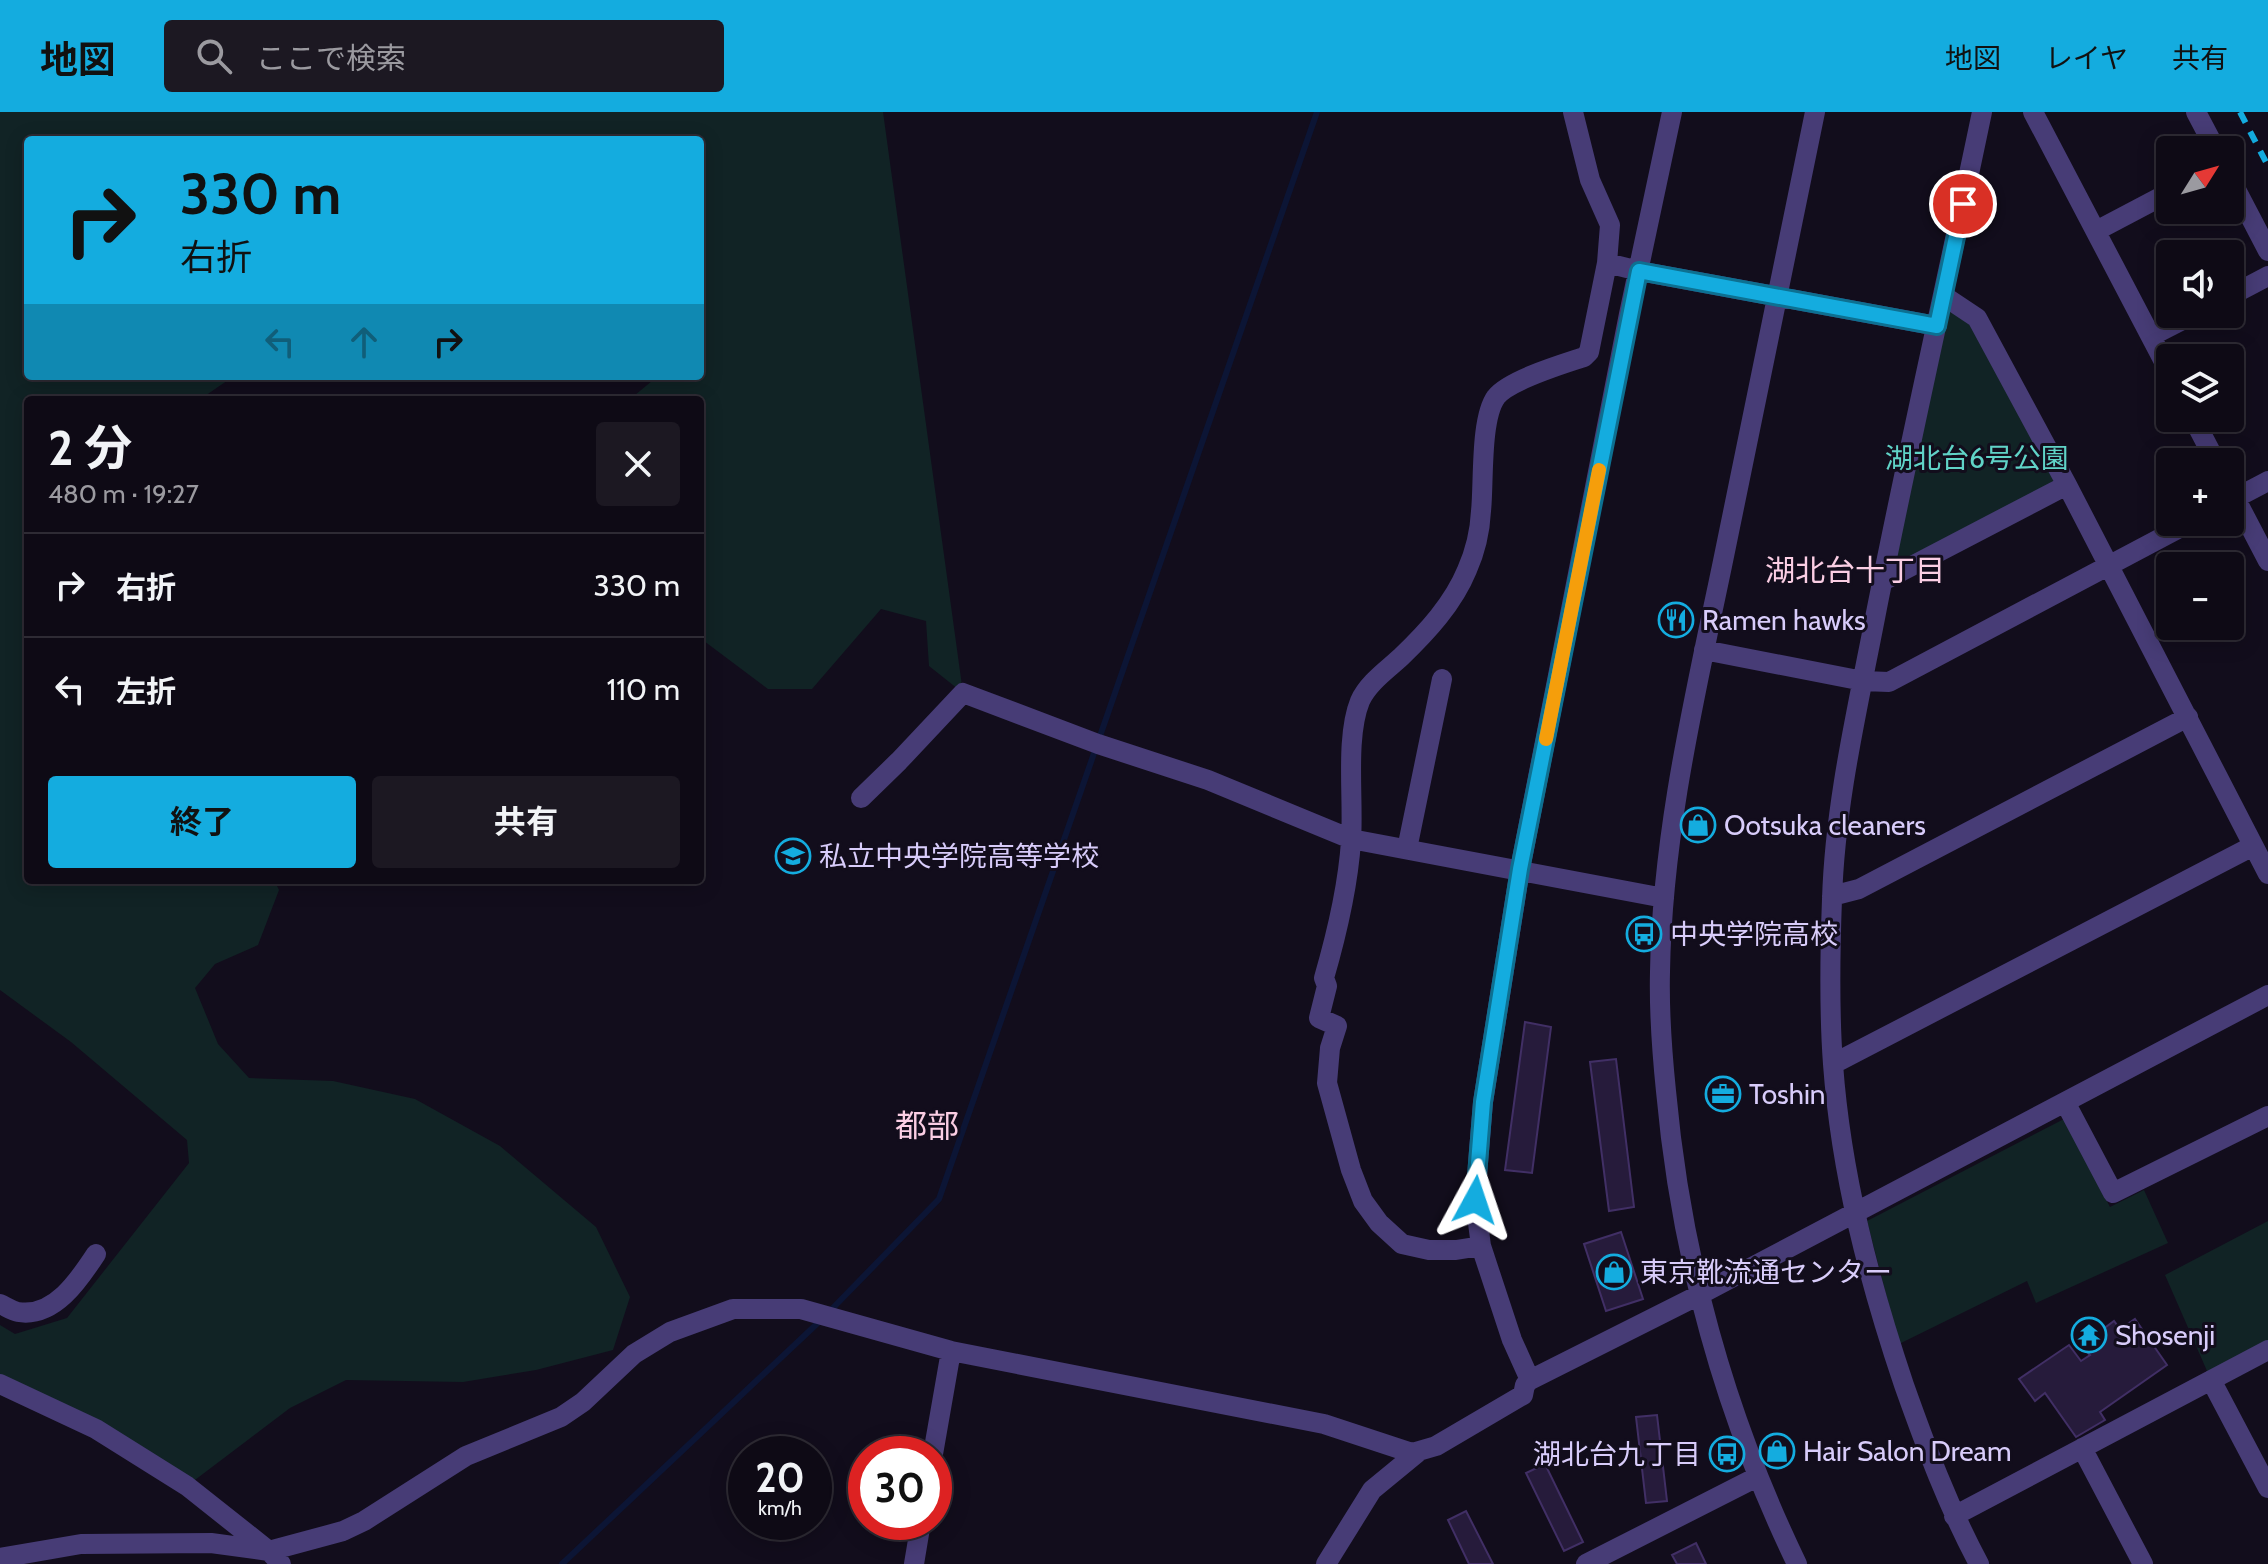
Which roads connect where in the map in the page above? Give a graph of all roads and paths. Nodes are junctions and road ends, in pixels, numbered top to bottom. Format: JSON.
{"nodes":[{"id":1,"x":1573,"y":112,"type":"edge"},
{"id":2,"x":1672,"y":112,"type":"edge"},
{"id":3,"x":1815,"y":112,"type":"edge"},
{"id":4,"x":1982,"y":112,"type":"edge"},
{"id":5,"x":2033,"y":112,"type":"edge"},
{"id":6,"x":2196,"y":112,"type":"edge"},
{"id":7,"x":2209,"y":136,"type":"edge"},
{"id":8,"x":2156,"y":199,"type":"edge"},
{"id":9,"x":2244,"y":205,"type":"edge"},
{"id":10,"x":2096,"y":231,"type":"junction"},
{"id":11,"x":2268,"y":251,"type":"edge"},
{"id":12,"x":1607,"y":263,"type":"junction"},
{"id":13,"x":1639,"y":271,"type":"junction"},
{"id":14,"x":2268,"y":276,"type":"edge"},
{"id":15,"x":2244,"y":289,"type":"edge"},
{"id":16,"x":1778,"y":296,"type":"junction"},
{"id":17,"x":1944,"y":296,"type":"junction"},
{"id":18,"x":1937,"y":326,"type":"junction"},
{"id":19,"x":2167,"y":328,"type":"edge"},
{"id":20,"x":2151,"y":336,"type":"junction"},
{"id":21,"x":2156,"y":346,"type":"edge"},
{"id":22,"x":2268,"y":481,"type":"edge"},
{"id":23,"x":2067,"y":485,"type":"junction"},
{"id":24,"x":2244,"y":491,"type":"edge"},
{"id":25,"x":2244,"y":518,"type":"edge"},
{"id":26,"x":2165,"y":536,"type":"edge"},
{"id":27,"x":2268,"y":561,"type":"edge"},
{"id":28,"x":2108,"y":566,"type":"junction"},
{"id":29,"x":1883,"y":581,"type":"junction"},
{"id":30,"x":1704,"y":650,"type":"junction"},
{"id":31,"x":1442,"y":679,"type":"dead end"},
{"id":32,"x":1863,"y":681,"type":"junction"},
{"id":33,"x":2188,"y":717,"type":"junction"},
{"id":34,"x":861,"y":798,"type":"dead end"},
{"id":35,"x":1351,"y":839,"type":"junction"},
{"id":36,"x":2253,"y":846,"type":"junction"},
{"id":37,"x":1407,"y":849,"type":"junction"},
{"id":38,"x":1520,"y":869,"type":"junction"},
{"id":39,"x":2268,"y":874,"type":"edge"},
{"id":40,"x":1832,"y":896,"type":"junction"},
{"id":41,"x":1664,"y":898,"type":"junction"},
{"id":42,"x":2268,"y":995,"type":"edge"},
{"id":43,"x":1833,"y":1064,"type":"junction"},
{"id":44,"x":2065,"y":1102,"type":"junction"},
{"id":45,"x":2268,"y":1116,"type":"edge"},
{"id":46,"x":1854,"y":1213,"type":"junction"},
{"id":47,"x":1481,"y":1246,"type":"junction"},
{"id":48,"x":96,"y":1254,"type":"dead end"},
{"id":49,"x":1699,"y":1295,"type":"junction"},
{"id":50,"x":0,"y":1304,"type":"edge"},
{"id":51,"x":2268,"y":1350,"type":"edge"},
{"id":52,"x":951,"y":1351,"type":"junction"},
{"id":53,"x":2211,"y":1380,"type":"junction"},
{"id":54,"x":1528,"y":1383,"type":"junction"},
{"id":55,"x":0,"y":1384,"type":"edge"},
{"id":56,"x":936,"y":1436,"type":"edge"},
{"id":57,"x":2082,"y":1448,"type":"junction"},
{"id":58,"x":1417,"y":1453,"type":"junction"},
{"id":59,"x":1757,"y":1477,"type":"junction"},
{"id":60,"x":2268,"y":1488,"type":"edge"},
{"id":61,"x":1954,"y":1516,"type":"junction"},
{"id":62,"x":918,"y":1540,"type":"edge"},
{"id":63,"x":275,"y":1557,"type":"edge"},
{"id":64,"x":0,"y":1558,"type":"edge"},
{"id":65,"x":914,"y":1564,"type":"edge"},
{"id":66,"x":1326,"y":1564,"type":"edge"},
{"id":67,"x":1586,"y":1564,"type":"edge"},
{"id":68,"x":1797,"y":1564,"type":"edge"},
{"id":69,"x":1979,"y":1564,"type":"edge"},
{"id":70,"x":2143,"y":1564,"type":"edge"}],
"edges":[{"from":1,"to":12,"type":"street"},
{"from":2,"to":13,"type":"street"},
{"from":3,"to":16,"type":"street"},
{"from":4,"to":17,"type":"street"},
{"from":5,"to":10,"type":"street"},
{"from":6,"to":7,"type":"street"},
{"from":8,"to":10,"type":"street"},
{"from":9,"to":11,"type":"street"},
{"from":10,"to":20,"type":"street"},
{"from":12,"to":13,"type":"street"},
{"from":12,"to":35,"type":"street"},
{"from":13,"to":16,"type":"street"},
{"from":13,"to":38,"type":"street"},
{"from":14,"to":15,"type":"street"},
{"from":16,"to":18,"type":"street"},
{"from":16,"to":30,"type":"street"},
{"from":17,"to":18,"type":"street"},
{"from":17,"to":23,"type":"street"},
{"from":18,"to":29,"type":"street"},
{"from":19,"to":20,"type":"street"},
{"from":20,"to":21,"type":"street"},
{"from":22,"to":24,"type":"street"},
{"from":23,"to":28,"type":"street"},
{"from":23,"to":29,"type":"street"},
{"from":25,"to":27,"type":"street"},
{"from":26,"to":28,"type":"street"},
{"from":28,"to":32,"type":"street"},
{"from":28,"to":33,"type":"street"},
{"from":29,"to":32,"type":"street"},
{"from":30,"to":32,"type":"street"},
{"from":30,"to":41,"type":"street"},
{"from":31,"to":37,"type":"street"},
{"from":32,"to":40,"type":"street"},
{"from":33,"to":36,"type":"street"},
{"from":33,"to":40,"type":"street"},
{"from":34,"to":35,"type":"street"},
{"from":35,"to":37,"type":"street"},
{"from":35,"to":47,"type":"street"},
{"from":36,"to":39,"type":"street"},
{"from":36,"to":43,"type":"street"},
{"from":37,"to":38,"type":"street"},
{"from":38,"to":41,"type":"street"},
{"from":38,"to":47,"type":"street"},
{"from":40,"to":43,"type":"street"},
{"from":41,"to":49,"type":"street"},
{"from":42,"to":44,"type":"street"},
{"from":43,"to":46,"type":"street"},
{"from":44,"to":45,"type":"street"},
{"from":44,"to":46,"type":"street"},
{"from":46,"to":49,"type":"street"},
{"from":46,"to":61,"type":"street"},
{"from":47,"to":54,"type":"street"},
{"from":48,"to":50,"type":"street"},
{"from":49,"to":54,"type":"street"},
{"from":49,"to":59,"type":"street"},
{"from":51,"to":53,"type":"street"},
{"from":52,"to":56,"type":"street"},
{"from":52,"to":58,"type":"street"},
{"from":52,"to":63,"type":"street"},
{"from":53,"to":57,"type":"street"},
{"from":53,"to":60,"type":"street"},
{"from":54,"to":58,"type":"street"},
{"from":55,"to":63,"type":"street"},
{"from":57,"to":61,"type":"street"},
{"from":57,"to":70,"type":"street"},
{"from":58,"to":66,"type":"street"},
{"from":59,"to":67,"type":"street"},
{"from":59,"to":68,"type":"street"},
{"from":61,"to":69,"type":"street"},
{"from":62,"to":65,"type":"street"},
{"from":63,"to":64,"type":"street"}]}
